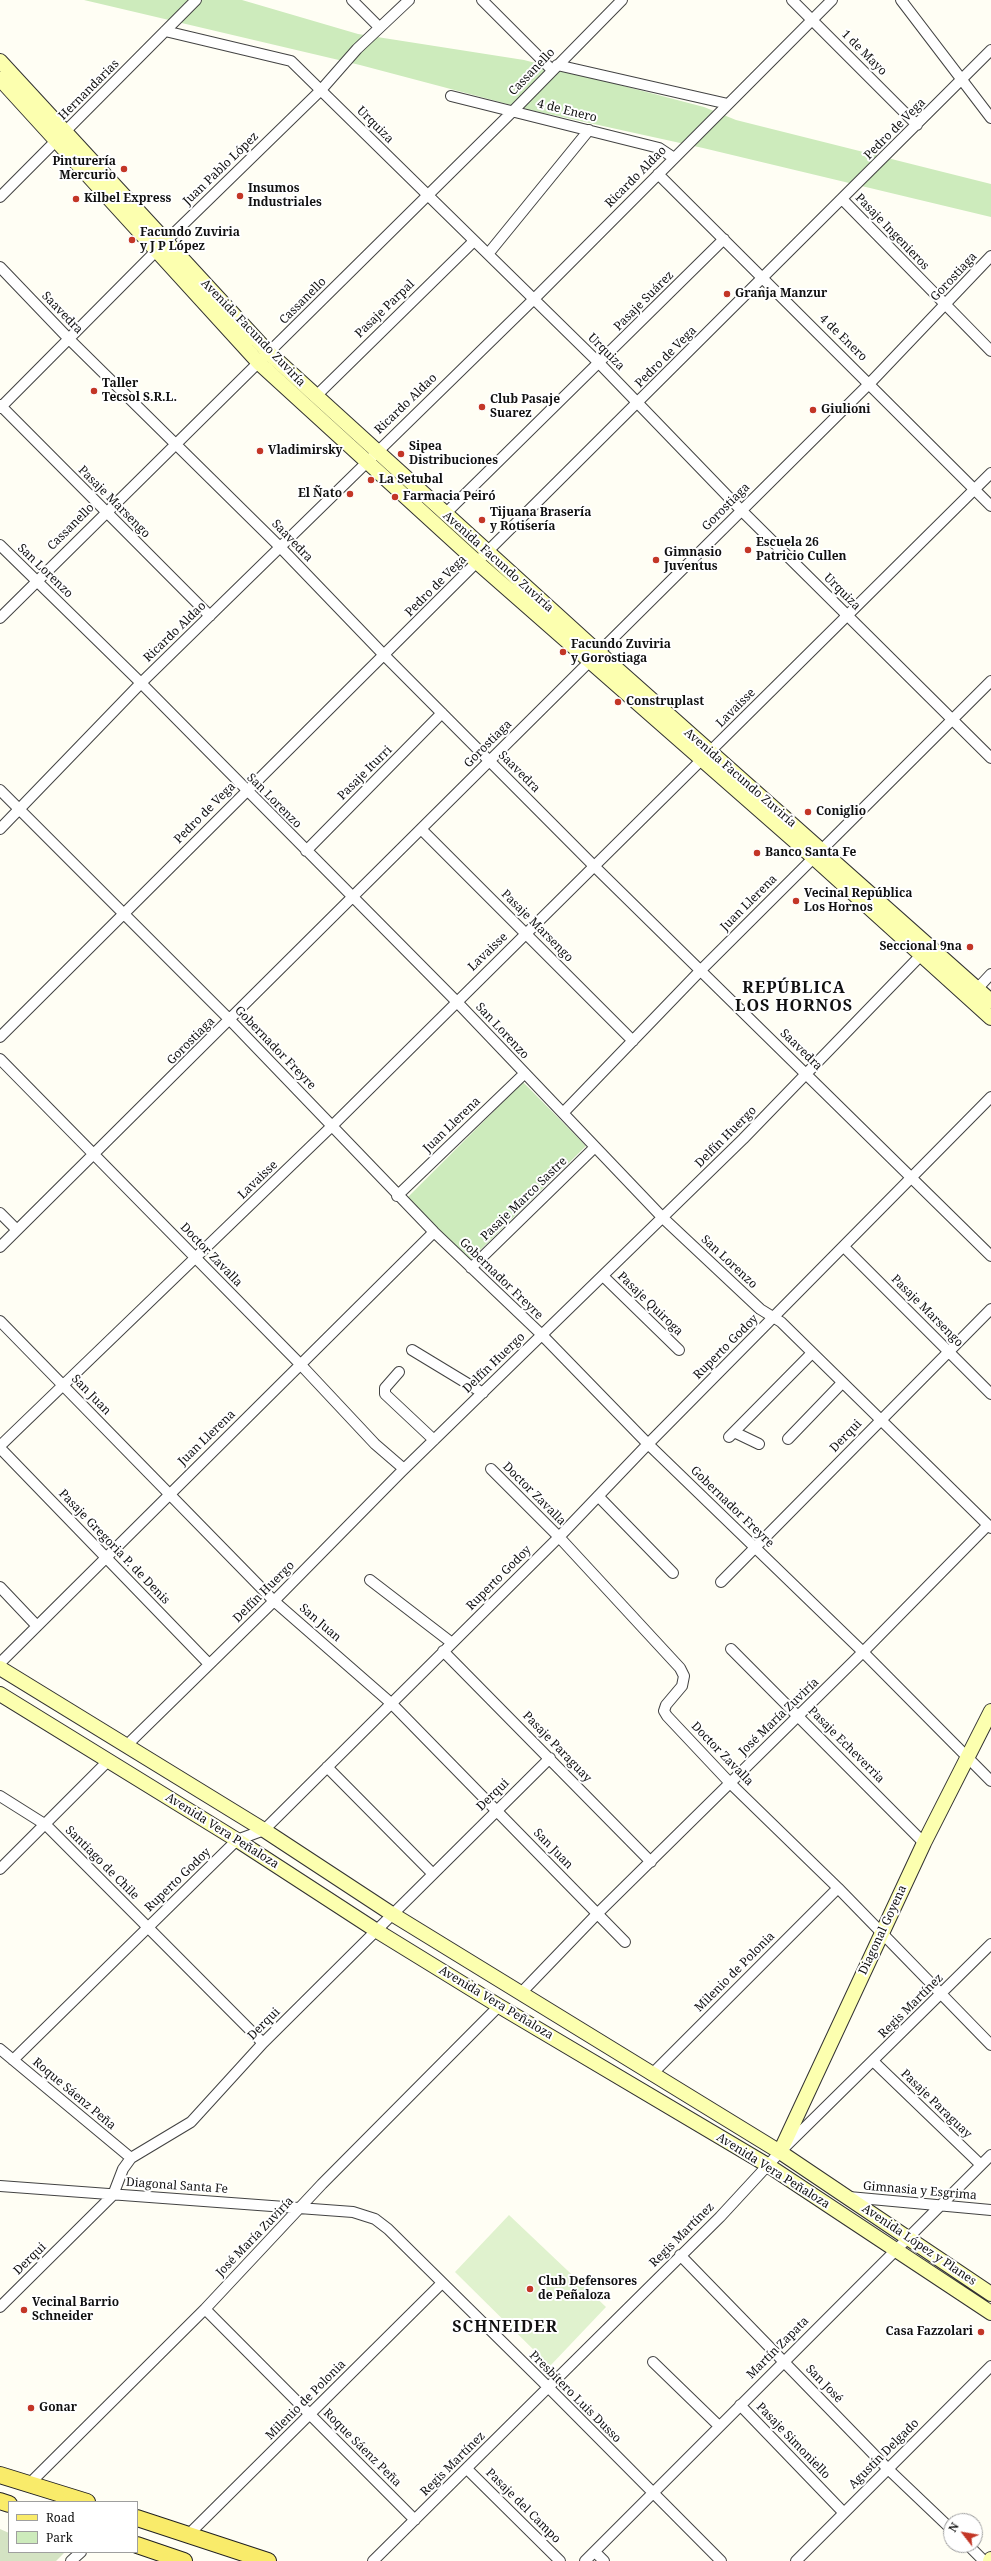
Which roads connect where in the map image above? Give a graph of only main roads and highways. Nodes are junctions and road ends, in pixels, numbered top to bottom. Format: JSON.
{"nodes":[{"id":1,"x":0,"y":61,"type":"edge"},
{"id":2,"x":0,"y":79,"type":"edge"},
{"id":3,"x":61,"y":136,"type":"junction"},
{"id":4,"x":264,"y":358,"type":"junction"},
{"id":5,"x":371,"y":457,"type":"junction"},
{"id":6,"x":483,"y":558,"type":"junction"},
{"id":7,"x":925,"y":952,"type":"junction"},
{"id":8,"x":991,"y":1001,"type":"edge"},
{"id":9,"x":991,"y":1018,"type":"edge"},
{"id":10,"x":0,"y":1668,"type":"edge"},
{"id":11,"x":0,"y":1694,"type":"edge"},
{"id":12,"x":991,"y":1710,"type":"edge"},
{"id":13,"x":780,"y":2152,"type":"junction"},
{"id":14,"x":847,"y":2197,"type":"joint"},
{"id":15,"x":991,"y":2294,"type":"edge"},
{"id":16,"x":991,"y":2313,"type":"edge"},
{"id":17,"x":0,"y":2474,"type":"edge"},
{"id":18,"x":84,"y":2501,"type":"edge"},
{"id":19,"x":138,"y":2518,"type":"edge"},
{"id":20,"x":138,"y":2545,"type":"edge"},
{"id":21,"x":184,"y":2561,"type":"edge"},
{"id":22,"x":268,"y":2561,"type":"edge"}],
"edges":[{"from":1,"to":3,"type":"main road","name":"Avenida Facundo Zuviría"},
{"from":2,"to":3,"type":"main road","name":"Avenida Facundo Zuviría"},
{"from":3,"to":4,"type":"main road","name":"Avenida Facundo Zuviría"},
{"from":4,"to":5,"type":"main road","name":"Avenida Facundo Zuviría"},
{"from":4,"to":5,"type":"main road","name":"Avenida Facundo Zuviría"},
{"from":5,"to":6,"type":"main road","name":"Avenida Facundo Zuviría"},
{"from":5,"to":6,"type":"main road","name":"Avenida Facundo Zuviría"},
{"from":6,"to":7,"type":"main road","name":"Avenida Facundo Zuviría"},
{"from":7,"to":8,"type":"main road","name":"Avenida Facundo Zuviría"},
{"from":7,"to":9,"type":"main road","name":"Avenida Facundo Zuviría"},
{"from":10,"to":13,"type":"main road","name":"Avenida Vera Peñaloza"},
{"from":11,"to":16,"type":"main road","name":"Avenida Vera Peñaloza"},
{"from":12,"to":13,"type":"main road","name":"Diagonal Goyena"},
{"from":13,"to":14,"type":"main road","name":"Avenida Vera Peñaloza"},
{"from":14,"to":15,"type":"main road","name":"Avenida López y Planes"},
{"from":17,"to":18,"type":"main road"},
{"from":19,"to":22,"type":"main road"},
{"from":20,"to":21,"type":"main road"}]}
